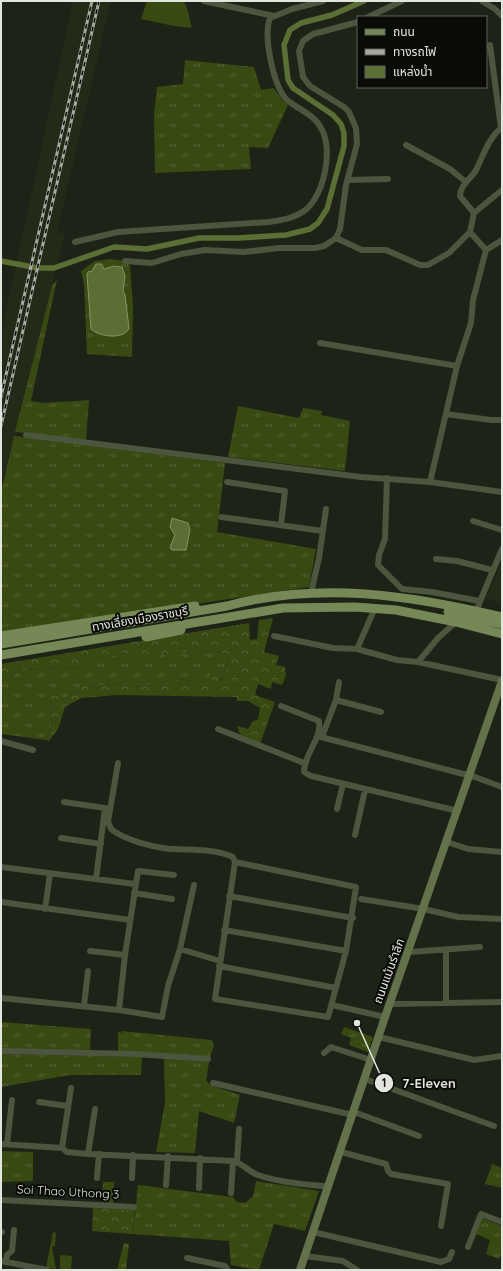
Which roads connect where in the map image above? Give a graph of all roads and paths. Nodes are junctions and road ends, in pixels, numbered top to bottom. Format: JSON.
{"nodes":[{"id":1,"x":204,"y":1,"type":"edge"},
{"id":2,"x":323,"y":1,"type":"edge"},
{"id":3,"x":402,"y":1,"type":"edge"},
{"id":4,"x":482,"y":1,"type":"edge"},
{"id":5,"x":274,"y":16,"type":"junction"},
{"id":6,"x":370,"y":16,"type":"edge"},
{"id":7,"x":502,"y":16,"type":"edge"},
{"id":8,"x":357,"y":22,"type":"edge"},
{"id":9,"x":490,"y":45,"type":"dead end"},
{"id":10,"x":502,"y":80,"type":"edge"},
{"id":11,"x":494,"y":81,"type":"junction"},
{"id":12,"x":502,"y":127,"type":"edge"},
{"id":13,"x":406,"y":145,"type":"dead end"},
{"id":14,"x":388,"y":179,"type":"dead end"},
{"id":15,"x":348,"y":180,"type":"junction"},
{"id":16,"x":466,"y":182,"type":"junction"},
{"id":17,"x":502,"y":190,"type":"edge"},
{"id":18,"x":474,"y":213,"type":"junction"},
{"id":19,"x":470,"y":232,"type":"junction"},
{"id":20,"x":336,"y":238,"type":"junction"},
{"id":21,"x":502,"y":240,"type":"edge"},
{"id":22,"x":75,"y":242,"type":"dead end"},
{"id":23,"x":486,"y":250,"type":"junction"},
{"id":24,"x":125,"y":261,"type":"dead end"},
{"id":25,"x":320,"y":343,"type":"dead end"},
{"id":26,"x":457,"y":366,"type":"junction"},
{"id":27,"x":446,"y":414,"type":"junction"},
{"id":28,"x":502,"y":420,"type":"edge"},
{"id":29,"x":26,"y":434,"type":"dead end"},
{"id":30,"x":387,"y":478,"type":"junction"},
{"id":31,"x":227,"y":482,"type":"dead end"},
{"id":32,"x":430,"y":482,"type":"junction"},
{"id":33,"x":502,"y":492,"type":"edge"},
{"id":34,"x":326,"y":509,"type":"dead end"},
{"id":35,"x":221,"y":517,"type":"dead end"},
{"id":36,"x":473,"y":521,"type":"dead end"},
{"id":37,"x":281,"y":525,"type":"junction"},
{"id":38,"x":502,"y":530,"type":"edge"},
{"id":39,"x":323,"y":531,"type":"junction"},
{"id":40,"x":502,"y":549,"type":"edge"},
{"id":41,"x":436,"y":560,"type":"dead end"},
{"id":42,"x":492,"y":570,"type":"junction"},
{"id":43,"x":311,"y":593,"type":"junction"},
{"id":44,"x":258,"y":598,"type":"junction"},
{"id":45,"x":352,"y":600,"type":"junction"},
{"id":46,"x":479,"y":600,"type":"junction"},
{"id":47,"x":227,"y":606,"type":"junction"},
{"id":48,"x":283,"y":608,"type":"junction"},
{"id":49,"x":376,"y":608,"type":"junction"},
{"id":50,"x":476,"y":611,"type":"junction"},
{"id":51,"x":254,"y":612,"type":"junction"},
{"id":52,"x":502,"y":617,"type":"edge"},
{"id":53,"x":456,"y":622,"type":"junction"},
{"id":54,"x":502,"y":624,"type":"edge"},
{"id":55,"x":502,"y":630,"type":"edge"},
{"id":56,"x":502,"y":635,"type":"edge"},
{"id":57,"x":1,"y":636,"type":"edge"},
{"id":58,"x":274,"y":636,"type":"dead end"},
{"id":59,"x":1,"y":644,"type":"edge"},
{"id":60,"x":357,"y":649,"type":"junction"},
{"id":61,"x":1,"y":654,"type":"edge"},
{"id":62,"x":1,"y":661,"type":"edge"},
{"id":63,"x":418,"y":662,"type":"junction"},
{"id":64,"x":502,"y":680,"type":"edge"},
{"id":65,"x":339,"y":682,"type":"dead end"},
{"id":66,"x":336,"y":700,"type":"junction"},
{"id":67,"x":281,"y":706,"type":"dead end"},
{"id":68,"x":381,"y":712,"type":"dead end"},
{"id":69,"x":218,"y":729,"type":"dead end"},
{"id":70,"x":319,"y":737,"type":"junction"},
{"id":71,"x":1,"y":741,"type":"edge"},
{"id":72,"x":33,"y":750,"type":"dead end"},
{"id":73,"x":118,"y":763,"type":"dead end"},
{"id":74,"x":304,"y":763,"type":"junction"},
{"id":75,"x":469,"y":777,"type":"junction"},
{"id":76,"x":343,"y":784,"type":"junction"},
{"id":77,"x":502,"y":787,"type":"edge"},
{"id":78,"x":365,"y":790,"type":"junction"},
{"id":79,"x":64,"y":802,"type":"dead end"},
{"id":80,"x":337,"y":809,"type":"dead end"},
{"id":81,"x":458,"y":811,"type":"junction"},
{"id":82,"x":355,"y":835,"type":"dead end"},
{"id":83,"x":61,"y":838,"type":"dead end"},
{"id":84,"x":447,"y":842,"type":"junction"},
{"id":85,"x":101,"y":844,"type":"junction"},
{"id":86,"x":502,"y":852,"type":"edge"},
{"id":87,"x":235,"y":862,"type":"junction"},
{"id":88,"x":1,"y":867,"type":"edge"},
{"id":89,"x":50,"y":874,"type":"junction"},
{"id":90,"x":174,"y":875,"type":"dead end"},
{"id":91,"x":96,"y":879,"type":"junction"},
{"id":92,"x":135,"y":884,"type":"junction"},
{"id":93,"x":194,"y":885,"type":"dead end"},
{"id":94,"x":134,"y":893,"type":"junction"},
{"id":95,"x":229,"y":896,"type":"junction"},
{"id":96,"x":172,"y":899,"type":"dead end"},
{"id":97,"x":360,"y":899,"type":"dead end"},
{"id":98,"x":1,"y":902,"type":"edge"},
{"id":99,"x":424,"y":908,"type":"junction"},
{"id":100,"x":45,"y":909,"type":"junction"},
{"id":101,"x":352,"y":918,"type":"junction"},
{"id":102,"x":502,"y":919,"type":"edge"},
{"id":103,"x":130,"y":920,"type":"junction"},
{"id":104,"x":224,"y":930,"type":"junction"},
{"id":105,"x":480,"y":947,"type":"dead end"},
{"id":106,"x":180,"y":950,"type":"junction"},
{"id":107,"x":446,"y":950,"type":"junction"},
{"id":108,"x":90,"y":951,"type":"dead end"},
{"id":109,"x":346,"y":951,"type":"junction"},
{"id":110,"x":409,"y":952,"type":"junction"},
{"id":111,"x":124,"y":956,"type":"junction"},
{"id":112,"x":220,"y":964,"type":"junction"},
{"id":113,"x":88,"y":971,"type":"dead end"},
{"id":114,"x":336,"y":988,"type":"junction"},
{"id":115,"x":1,"y":998,"type":"edge"},
{"id":116,"x":502,"y":1002,"type":"edge"},
{"id":117,"x":446,"y":1003,"type":"junction"},
{"id":118,"x":390,"y":1004,"type":"junction"},
{"id":119,"x":332,"y":1005,"type":"junction"},
{"id":120,"x":84,"y":1006,"type":"junction"},
{"id":121,"x":118,"y":1010,"type":"junction"},
{"id":122,"x":385,"y":1017,"type":"junction"},
{"id":123,"x":379,"y":1037,"type":"junction"},
{"id":124,"x":1,"y":1051,"type":"edge"},
{"id":125,"x":324,"y":1053,"type":"dead end"},
{"id":126,"x":502,"y":1056,"type":"edge"},
{"id":127,"x":208,"y":1059,"type":"dead end"},
{"id":128,"x":371,"y":1060,"type":"junction"},
{"id":129,"x":364,"y":1079,"type":"junction"},
{"id":130,"x":212,"y":1083,"type":"dead end"},
{"id":131,"x":71,"y":1088,"type":"dead end"},
{"id":132,"x":12,"y":1100,"type":"dead end"},
{"id":133,"x":39,"y":1102,"type":"dead end"},
{"id":134,"x":67,"y":1106,"type":"junction"},
{"id":135,"x":95,"y":1108,"type":"dead end"},
{"id":136,"x":353,"y":1114,"type":"junction"},
{"id":137,"x":494,"y":1126,"type":"dead end"},
{"id":138,"x":239,"y":1129,"type":"dead end"},
{"id":139,"x":418,"y":1136,"type":"dead end"},
{"id":140,"x":4,"y":1144,"type":"edge"},
{"id":141,"x":62,"y":1148,"type":"junction"},
{"id":142,"x":341,"y":1152,"type":"junction"},
{"id":143,"x":88,"y":1154,"type":"junction"},
{"id":144,"x":99,"y":1154,"type":"junction"},
{"id":145,"x":133,"y":1155,"type":"junction"},
{"id":146,"x":168,"y":1156,"type":"junction"},
{"id":147,"x":200,"y":1158,"type":"junction"},
{"id":148,"x":235,"y":1162,"type":"junction"},
{"id":149,"x":97,"y":1178,"type":"dead end"},
{"id":150,"x":132,"y":1178,"type":"dead end"},
{"id":151,"x":166,"y":1185,"type":"dead end"},
{"id":152,"x":199,"y":1188,"type":"dead end"},
{"id":153,"x":329,"y":1188,"type":"junction"},
{"id":154,"x":231,"y":1193,"type":"dead end"},
{"id":155,"x":1,"y":1200,"type":"edge"},
{"id":156,"x":134,"y":1207,"type":"dead end"},
{"id":157,"x":502,"y":1222,"type":"edge"},
{"id":158,"x":441,"y":1226,"type":"dead end"},
{"id":159,"x":14,"y":1230,"type":"dead end"},
{"id":160,"x":313,"y":1232,"type":"junction"},
{"id":161,"x":468,"y":1247,"type":"dead end"},
{"id":162,"x":452,"y":1252,"type":"dead end"},
{"id":163,"x":305,"y":1256,"type":"junction"},
{"id":164,"x":187,"y":1258,"type":"dead end"},
{"id":165,"x":4,"y":1261,"type":"edge"},
{"id":166,"x":48,"y":1270,"type":"edge"},
{"id":167,"x":228,"y":1270,"type":"edge"},
{"id":168,"x":300,"y":1270,"type":"edge"},
{"id":169,"x":357,"y":1270,"type":"edge"}],
"edges":[{"from":1,"to":5,"type":"street"},
{"from":2,"to":5,"type":"street"},
{"from":3,"to":6,"type":"street"},
{"from":4,"to":7,"type":"street"},
{"from":5,"to":22,"type":"street"},
{"from":8,"to":15,"type":"street"},
{"from":9,"to":11,"type":"street"},
{"from":10,"to":11,"type":"street"},
{"from":11,"to":12,"type":"street"},
{"from":12,"to":16,"type":"street"},
{"from":13,"to":16,"type":"street"},
{"from":14,"to":15,"type":"street"},
{"from":15,"to":20,"type":"street"},
{"from":16,"to":18,"type":"street"},
{"from":17,"to":18,"type":"street"},
{"from":18,"to":19,"type":"street"},
{"from":19,"to":20,"type":"street"},
{"from":19,"to":23,"type":"street"},
{"from":20,"to":24,"type":"street"},
{"from":21,"to":23,"type":"street"},
{"from":23,"to":26,"type":"street"},
{"from":25,"to":26,"type":"street"},
{"from":26,"to":27,"type":"street"},
{"from":27,"to":28,"type":"street"},
{"from":27,"to":32,"type":"street"},
{"from":29,"to":30,"type":"street"},
{"from":30,"to":32,"type":"street"},
{"from":30,"to":46,"type":"street"},
{"from":31,"to":37,"type":"street"},
{"from":32,"to":33,"type":"street"},
{"from":34,"to":39,"type":"street"},
{"from":35,"to":37,"type":"street"},
{"from":36,"to":38,"type":"street"},
{"from":37,"to":39,"type":"street"},
{"from":39,"to":43,"type":"street"},
{"from":40,"to":42,"type":"street"},
{"from":41,"to":42,"type":"street"},
{"from":42,"to":46,"type":"street"},
{"from":43,"to":44,"type":"main road","name":"ทางเลี่ยงเมืองราชบุรี"},
{"from":43,"to":50,"type":"main road","name":"ทางเลี่ยงเมืองราชบุรี"},
{"from":44,"to":47,"type":"main road","name":"ทางเลี่ยงเมืองราชบุรี"},
{"from":44,"to":57,"type":"main road"},
{"from":45,"to":47,"type":"main road","name":"ทางเลี่ยงเมืองราชบุรี"},
{"from":45,"to":48,"type":"main road","name":"ทางเลี่ยงเมืองราชบุรี"},
{"from":45,"to":54,"type":"main road","name":"ทางเลี่ยงเมืองราชบุรี"},
{"from":45,"to":55,"type":"main road","name":"ทางเลี่ยงเมืองราชบุรี"},
{"from":46,"to":50,"type":"street"},
{"from":47,"to":59,"type":"main road","name":"ทางเลี่ยงเมืองราชบุรี"},
{"from":48,"to":49,"type":"main road","name":"ทางเลี่ยงเมืองราชบุรี"},
{"from":48,"to":51,"type":"main road","name":"ทางเลี่ยงเมืองราชบุรี"},
{"from":49,"to":53,"type":"main road","name":"ทางเลี่ยงเมืองราชบุรี"},
{"from":49,"to":60,"type":"street"},
{"from":50,"to":52,"type":"main road","name":"ทางเลี่ยงเมืองราชบุรี"},
{"from":51,"to":61,"type":"main road","name":"ทางเลี่ยงเมืองราชบุรี"},
{"from":51,"to":62,"type":"main road"},
{"from":53,"to":56,"type":"main road","name":"ทางเลี่ยงเมืองราชบุรี"},
{"from":53,"to":63,"type":"street"},
{"from":58,"to":60,"type":"street"},
{"from":60,"to":63,"type":"street"},
{"from":63,"to":64,"type":"street"},
{"from":64,"to":75,"type":"street","name":"ถนนแม้นรำลึก"},
{"from":65,"to":66,"type":"street"},
{"from":66,"to":68,"type":"street"},
{"from":66,"to":70,"type":"street"},
{"from":67,"to":70,"type":"street"},
{"from":69,"to":74,"type":"street"},
{"from":70,"to":74,"type":"street"},
{"from":70,"to":75,"type":"street"},
{"from":71,"to":72,"type":"street"},
{"from":73,"to":87,"type":"street"},
{"from":74,"to":76,"type":"street"},
{"from":75,"to":77,"type":"street"},
{"from":75,"to":81,"type":"street","name":"ถนนแม้นรำลึก"},
{"from":76,"to":78,"type":"street"},
{"from":76,"to":80,"type":"street"},
{"from":78,"to":81,"type":"street"},
{"from":78,"to":82,"type":"street"},
{"from":79,"to":85,"type":"street"},
{"from":81,"to":84,"type":"street","name":"ถนนแม้นรำลึก"},
{"from":83,"to":85,"type":"street"},
{"from":84,"to":86,"type":"street"},
{"from":84,"to":99,"type":"street","name":"ถนนแม้นรำลึก"},
{"from":85,"to":91,"type":"street"},
{"from":87,"to":95,"type":"street"},
{"from":87,"to":101,"type":"street"},
{"from":88,"to":89,"type":"street"},
{"from":89,"to":91,"type":"street"},
{"from":89,"to":100,"type":"street"},
{"from":90,"to":92,"type":"street"},
{"from":91,"to":92,"type":"street"},
{"from":92,"to":94,"type":"street"},
{"from":93,"to":106,"type":"street"},
{"from":94,"to":96,"type":"street"},
{"from":94,"to":103,"type":"street"},
{"from":95,"to":101,"type":"street"},
{"from":95,"to":104,"type":"street"},
{"from":97,"to":99,"type":"street"},
{"from":98,"to":100,"type":"street"},
{"from":99,"to":102,"type":"street"},
{"from":99,"to":110,"type":"street","name":"ถนนแม้นรำลึก"},
{"from":100,"to":103,"type":"street"},
{"from":101,"to":109,"type":"street"},
{"from":103,"to":111,"type":"street"},
{"from":104,"to":109,"type":"street"},
{"from":104,"to":112,"type":"street"},
{"from":105,"to":107,"type":"street"},
{"from":106,"to":112,"type":"street"},
{"from":106,"to":121,"type":"street"},
{"from":107,"to":110,"type":"street"},
{"from":107,"to":117,"type":"street"},
{"from":108,"to":111,"type":"street"},
{"from":109,"to":114,"type":"street"},
{"from":110,"to":118,"type":"street","name":"ถนนแม้นรำลึก"},
{"from":111,"to":121,"type":"street"},
{"from":112,"to":114,"type":"street"},
{"from":112,"to":119,"type":"street"},
{"from":113,"to":120,"type":"street"},
{"from":114,"to":119,"type":"street"},
{"from":115,"to":120,"type":"street"},
{"from":116,"to":117,"type":"street"},
{"from":117,"to":118,"type":"street"},
{"from":118,"to":122,"type":"street","name":"ถนนแม้นรำลึก"},
{"from":119,"to":122,"type":"street"},
{"from":120,"to":121,"type":"street"},
{"from":122,"to":123,"type":"street","name":"ถนนแม้นรำลึก"},
{"from":123,"to":126,"type":"street"},
{"from":123,"to":128,"type":"street","name":"ถนนแม้นรำลึก"},
{"from":124,"to":127,"type":"street"},
{"from":125,"to":128,"type":"street"},
{"from":128,"to":129,"type":"street","name":"ถนนแม้นรำลึก"},
{"from":129,"to":136,"type":"street","name":"ถนนแม้นรำลึก"},
{"from":129,"to":137,"type":"street"},
{"from":130,"to":136,"type":"street"},
{"from":131,"to":134,"type":"street"},
{"from":132,"to":140,"type":"street"},
{"from":133,"to":134,"type":"street"},
{"from":134,"to":141,"type":"street"},
{"from":135,"to":143,"type":"street"},
{"from":136,"to":139,"type":"street"},
{"from":136,"to":142,"type":"street","name":"ถนนแม้นรำลึก"},
{"from":138,"to":148,"type":"street"},
{"from":140,"to":141,"type":"street"},
{"from":141,"to":143,"type":"street"},
{"from":142,"to":153,"type":"street","name":"ถนนแม้นรำลึก"},
{"from":142,"to":158,"type":"street"},
{"from":143,"to":144,"type":"street"},
{"from":144,"to":145,"type":"street"},
{"from":144,"to":149,"type":"street"},
{"from":145,"to":146,"type":"street"},
{"from":145,"to":150,"type":"street"},
{"from":146,"to":147,"type":"street"},
{"from":146,"to":151,"type":"street"},
{"from":147,"to":148,"type":"street"},
{"from":147,"to":152,"type":"street"},
{"from":148,"to":153,"type":"street"},
{"from":148,"to":154,"type":"street"},
{"from":153,"to":160,"type":"street","name":"ถนนแม้นรำลึก"},
{"from":155,"to":156,"type":"street","name":"Soi Thao Uthong 3"},
{"from":157,"to":161,"type":"street"},
{"from":159,"to":165,"type":"street"},
{"from":160,"to":162,"type":"street"},
{"from":160,"to":163,"type":"street","name":"ถนนแม้นรำลึก"},
{"from":163,"to":168,"type":"street","name":"ถนนแม้นรำลึก"},
{"from":163,"to":169,"type":"street"},
{"from":164,"to":167,"type":"street"},
{"from":165,"to":166,"type":"street"}]}
